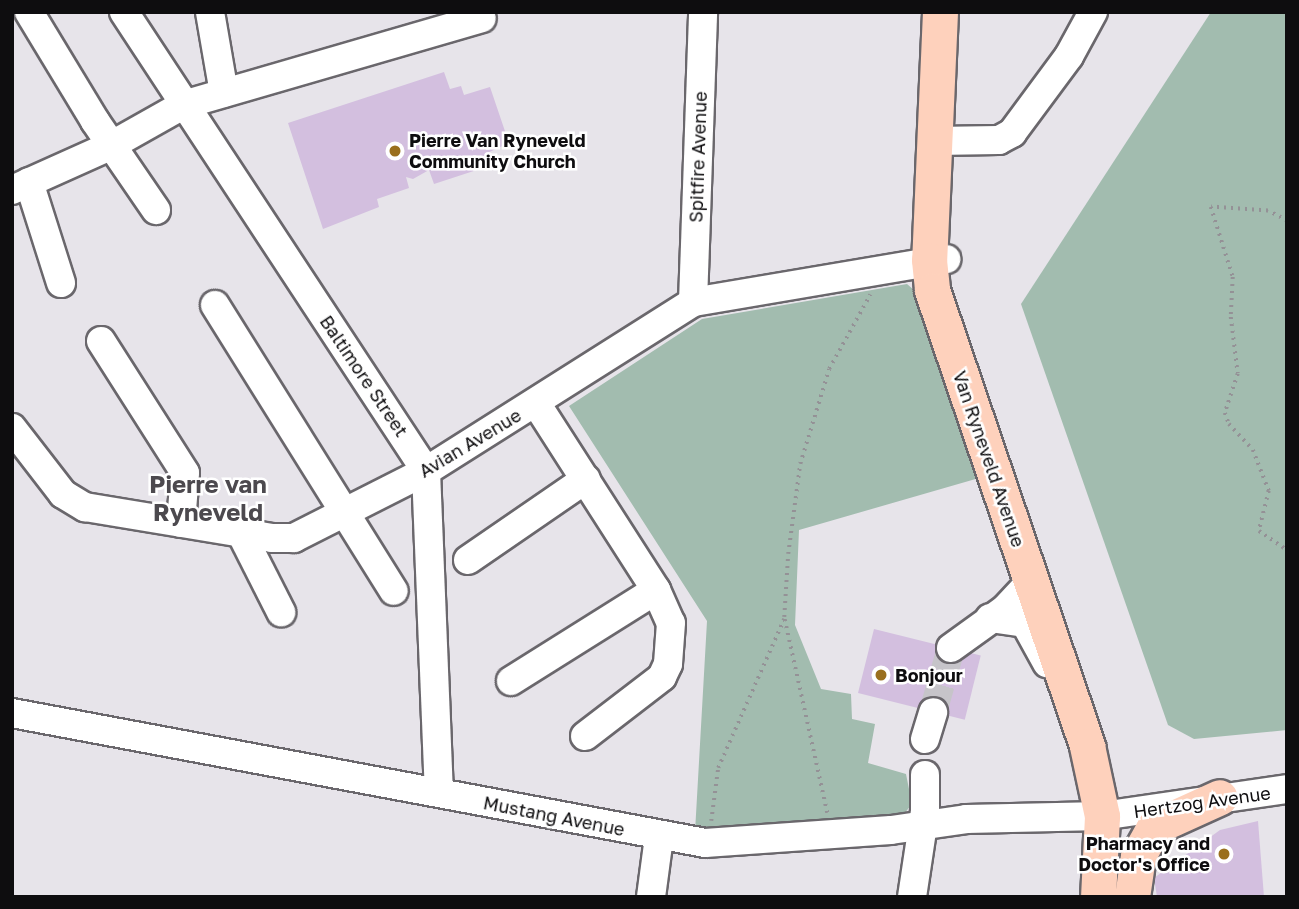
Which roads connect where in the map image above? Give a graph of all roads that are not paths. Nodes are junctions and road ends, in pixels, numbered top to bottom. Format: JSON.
{"nodes":[{"id":1,"x":29,"y":12,"type":"edge"},
{"id":2,"x":124,"y":12,"type":"edge"},
{"id":3,"x":211,"y":12,"type":"edge"},
{"id":4,"x":703,"y":12,"type":"edge"},
{"id":5,"x":940,"y":12,"type":"edge"},
{"id":6,"x":954,"y":12,"type":"edge"},
{"id":7,"x":1093,"y":12,"type":"edge"},
{"id":8,"x":482,"y":18,"type":"dead end"},
{"id":9,"x":225,"y":93,"type":"junction"},
{"id":10,"x":183,"y":105,"type":"junction"},
{"id":11,"x":942,"y":140,"type":"junction"},
{"id":12,"x":112,"y":145,"type":"junction"},
{"id":13,"x":21,"y":186,"type":"edge"},
{"id":14,"x":156,"y":210,"type":"dead end"},
{"id":15,"x":937,"y":260,"type":"junction"},
{"id":16,"x":61,"y":284,"type":"dead end"},
{"id":17,"x":693,"y":302,"type":"junction"},
{"id":18,"x":215,"y":305,"type":"dead end"},
{"id":19,"x":101,"y":341,"type":"dead end"},
{"id":20,"x":536,"y":403,"type":"junction"},
{"id":21,"x":12,"y":428,"type":"edge"},
{"id":22,"x":426,"y":471,"type":"junction"},
{"id":23,"x":586,"y":479,"type":"junction"},
{"id":24,"x":343,"y":514,"type":"junction"},
{"id":25,"x":181,"y":523,"type":"junction"},
{"id":26,"x":241,"y":533,"type":"junction"},
{"id":27,"x":468,"y":560,"type":"dead end"},
{"id":28,"x":1031,"y":581,"type":"junction"},
{"id":29,"x":656,"y":590,"type":"junction"},
{"id":30,"x":394,"y":591,"type":"dead end"},
{"id":31,"x":281,"y":612,"type":"dead end"},
{"id":32,"x":990,"y":618,"type":"junction"},
{"id":33,"x":951,"y":648,"type":"tunnel mouth"},
{"id":34,"x":511,"y":681,"type":"dead end"},
{"id":35,"x":1072,"y":700,"type":"junction"},
{"id":36,"x":933,"y":712,"type":"tunnel mouth"},
{"id":37,"x":12,"y":713,"type":"edge"},
{"id":38,"x":585,"y":736,"type":"dead end"},
{"id":39,"x":925,"y":740,"type":"dead end"},
{"id":40,"x":925,"y":775,"type":"dead end"},
{"id":41,"x":1287,"y":789,"type":"edge"},
{"id":42,"x":439,"y":793,"type":"junction"},
{"id":43,"x":1220,"y":797,"type":"junction"},
{"id":44,"x":1110,"y":815,"type":"junction"},
{"id":45,"x":922,"y":825,"type":"junction"},
{"id":46,"x":659,"y":837,"type":"junction"},
{"id":47,"x":650,"y":897,"type":"edge"},
{"id":48,"x":912,"y":897,"type":"edge"},
{"id":49,"x":1098,"y":897,"type":"edge"},
{"id":50,"x":1114,"y":897,"type":"edge"},
{"id":51,"x":1132,"y":897,"type":"edge"}],
"edges":[{"from":1,"to":12,"type":"street"},
{"from":2,"to":10,"type":"street","name":"Baltimore Street"},
{"from":3,"to":9,"type":"street"},
{"from":4,"to":17,"type":"street","name":"Spitfire Avenue"},
{"from":5,"to":11,"type":"main road","name":"Van Ryneveld Avenue"},
{"from":6,"to":11,"type":"main road","name":"Van Ryneveld Avenue"},
{"from":7,"to":11,"type":"street"},
{"from":8,"to":9,"type":"street"},
{"from":9,"to":10,"type":"street"},
{"from":10,"to":12,"type":"street"},
{"from":10,"to":22,"type":"street","name":"Baltimore Street"},
{"from":11,"to":15,"type":"main road","name":"Van Ryneveld Avenue"},
{"from":12,"to":13,"type":"street"},
{"from":12,"to":14,"type":"street"},
{"from":13,"to":16,"type":"street"},
{"from":15,"to":17,"type":"street","name":"Avian Avenue"},
{"from":15,"to":28,"type":"main road","name":"Van Ryneveld Avenue"},
{"from":15,"to":44,"type":"main road","name":"Van Ryneveld Avenue"},
{"from":17,"to":20,"type":"street","name":"Avian Avenue"},
{"from":18,"to":24,"type":"street"},
{"from":19,"to":25,"type":"street"},
{"from":20,"to":22,"type":"street","name":"Avian Avenue"},
{"from":20,"to":23,"type":"street"},
{"from":21,"to":25,"type":"street","name":"Avian Avenue"},
{"from":22,"to":24,"type":"street","name":"Avian Avenue"},
{"from":22,"to":42,"type":"street"},
{"from":23,"to":27,"type":"street"},
{"from":23,"to":29,"type":"street"},
{"from":24,"to":26,"type":"street","name":"Avian Avenue"},
{"from":24,"to":30,"type":"street"},
{"from":25,"to":26,"type":"street","name":"Avian Avenue"},
{"from":26,"to":31,"type":"street"},
{"from":28,"to":32,"type":"street"},
{"from":28,"to":35,"type":"main road","name":"Van Ryneveld Avenue"},
{"from":29,"to":34,"type":"street"},
{"from":29,"to":38,"type":"street"},
{"from":32,"to":33,"type":"street"},
{"from":32,"to":35,"type":"street"},
{"from":35,"to":44,"type":"main road","name":"Van Ryneveld Avenue"},
{"from":36,"to":39,"type":"street"},
{"from":37,"to":42,"type":"street","name":"Mustang Avenue"},
{"from":40,"to":45,"type":"street"},
{"from":41,"to":43,"type":"street","name":"Hertzog Avenue"},
{"from":42,"to":46,"type":"street","name":"Mustang Avenue"},
{"from":43,"to":44,"type":"street","name":"Hertzog Avenue"},
{"from":43,"to":51,"type":"main road"},
{"from":44,"to":45,"type":"street","name":"Mustang Avenue"},
{"from":44,"to":49,"type":"main road","name":"Van Ryneveld Avenue"},
{"from":44,"to":50,"type":"main road","name":"Van Ryneveld Avenue"},
{"from":45,"to":46,"type":"street","name":"Mustang Avenue"},
{"from":45,"to":48,"type":"street"},
{"from":46,"to":47,"type":"street"}]}
